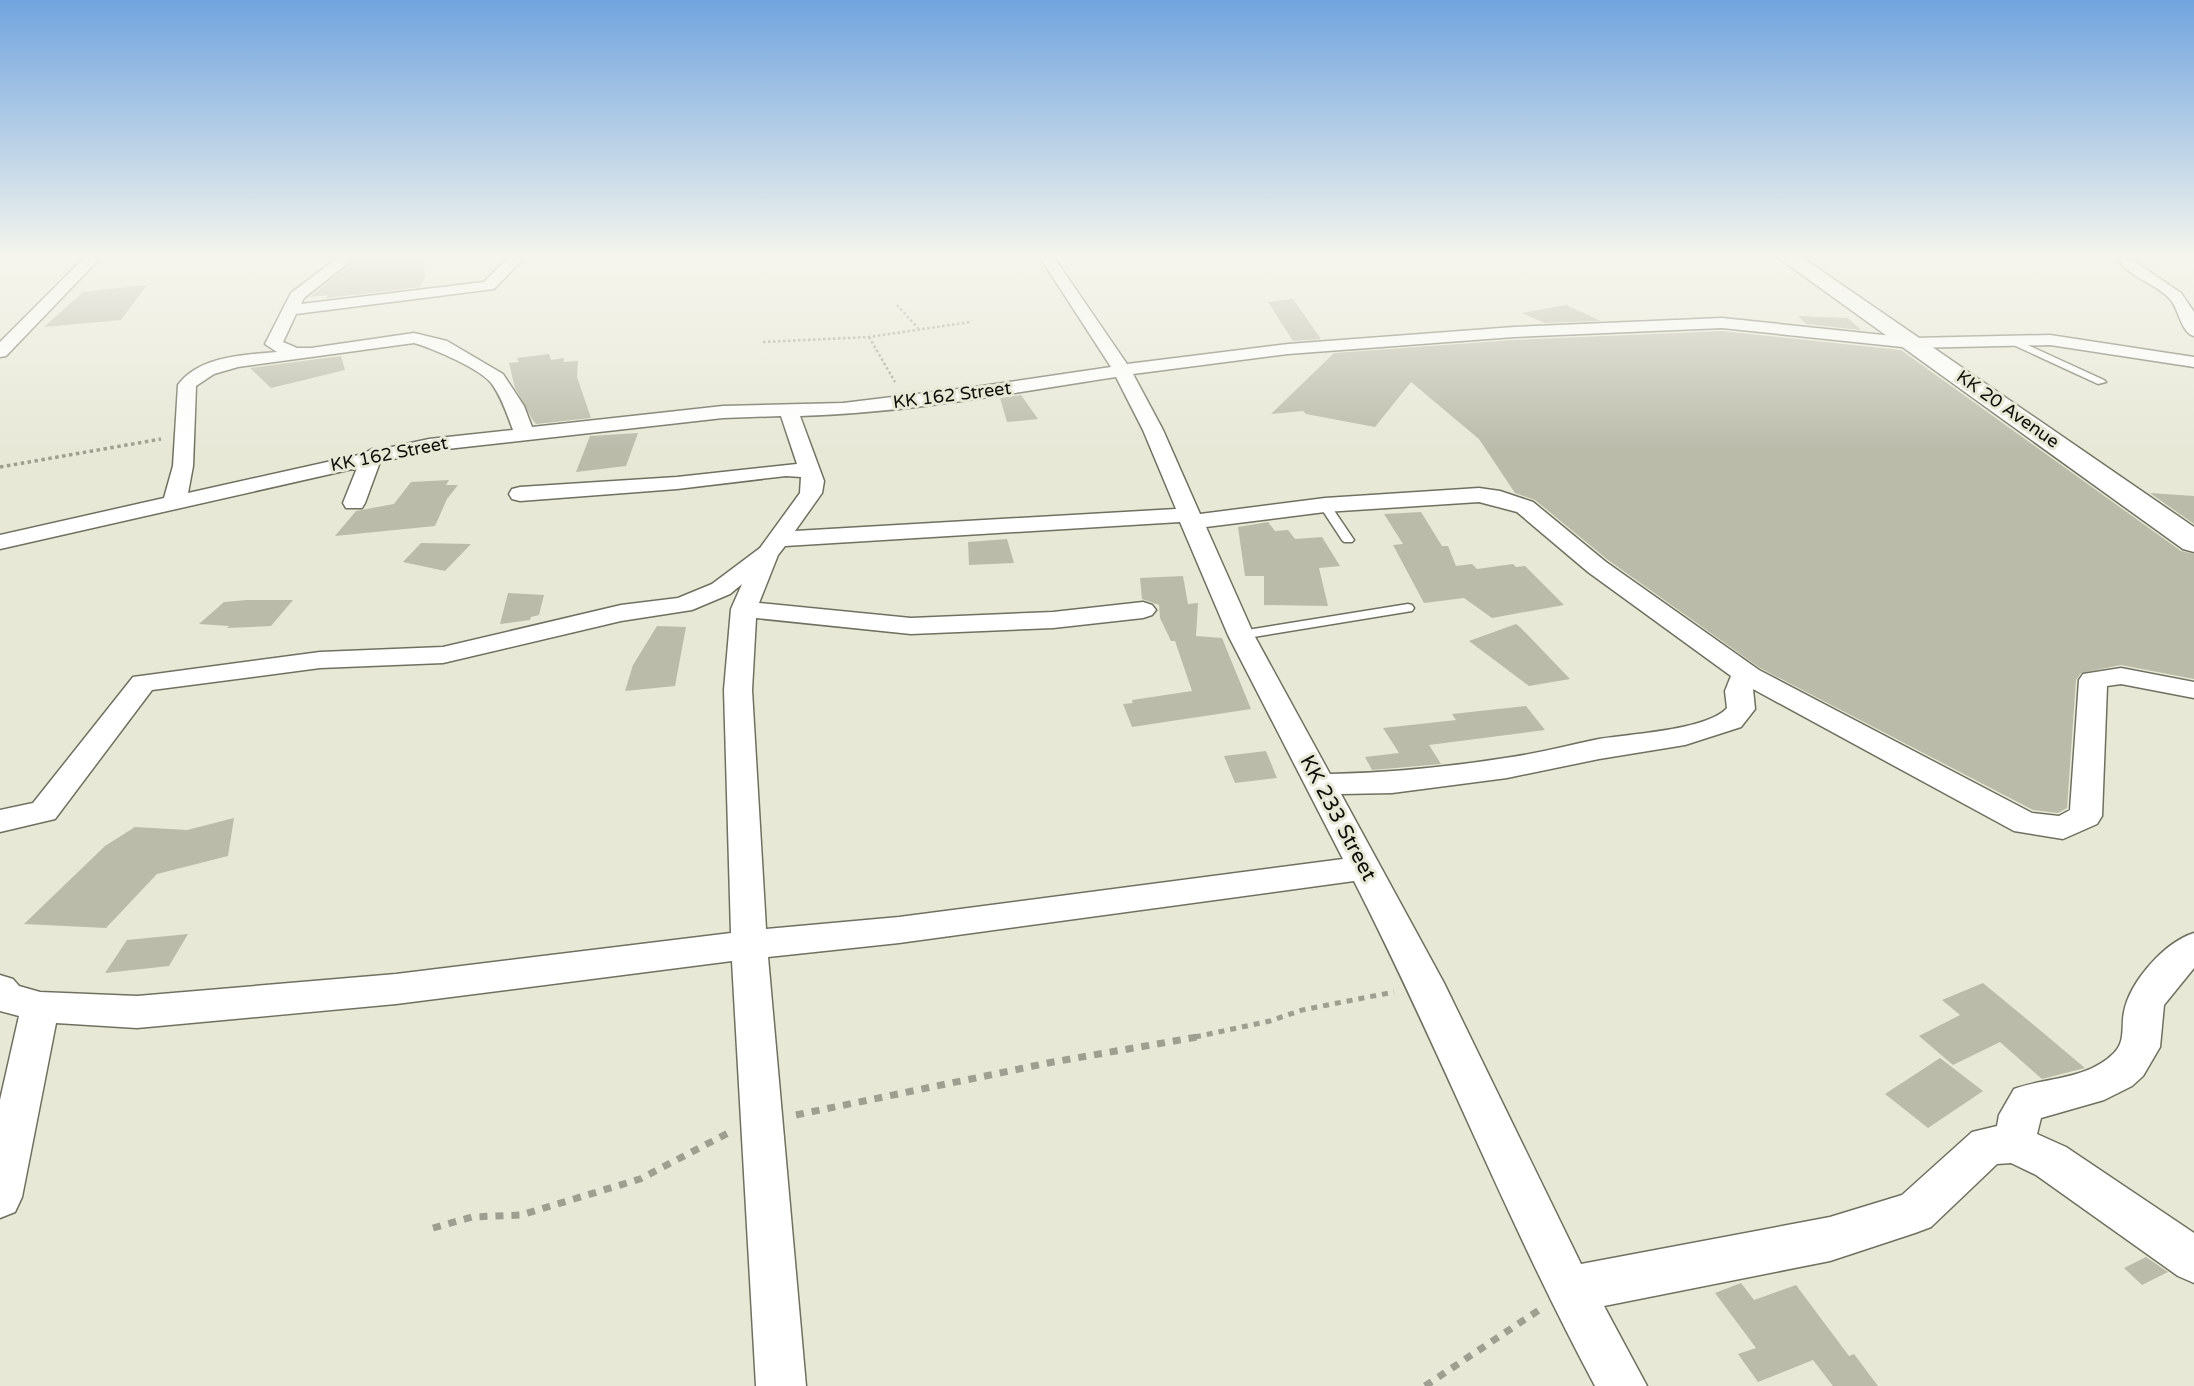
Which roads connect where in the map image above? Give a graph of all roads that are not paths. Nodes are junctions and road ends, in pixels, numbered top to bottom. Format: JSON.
{"nodes":[{"id":1,"x":31,"y":321,"type":"edge"},
{"id":2,"x":284,"y":321,"type":"edge"},
{"id":3,"x":1089,"y":321,"type":"edge"},
{"id":4,"x":1880,"y":321,"type":"edge"},
{"id":5,"x":2010,"y":340,"type":"junction"},
{"id":6,"x":1912,"y":343,"type":"junction"},
{"id":7,"x":0,"y":352,"type":"edge"},
{"id":8,"x":311,"y":353,"type":"junction"},
{"id":9,"x":2194,"y":362,"type":"edge"},
{"id":10,"x":1121,"y":369,"type":"junction"},
{"id":11,"x":2101,"y":382,"type":"dead end"},
{"id":12,"x":788,"y":411,"type":"junction"},
{"id":13,"x":524,"y":433,"type":"junction"},
{"id":14,"x":372,"y":456,"type":"junction"},
{"id":15,"x":810,"y":471,"type":"junction"},
{"id":16,"x":520,"y":494,"type":"dead end"},
{"id":17,"x":175,"y":500,"type":"junction"},
{"id":18,"x":354,"y":503,"type":"dead end"},
{"id":19,"x":1325,"y":505,"type":"junction"},
{"id":20,"x":1189,"y":519,"type":"junction"},
{"id":21,"x":1348,"y":540,"type":"dead end"},
{"id":22,"x":0,"y":542,"type":"edge"},
{"id":23,"x":2194,"y":542,"type":"edge"},
{"id":24,"x":773,"y":546,"type":"junction"},
{"id":25,"x":1408,"y":608,"type":"dead end"},
{"id":26,"x":744,"y":609,"type":"junction"},
{"id":27,"x":1143,"y":610,"type":"dead end"},
{"id":28,"x":1241,"y":635,"type":"junction"},
{"id":29,"x":1749,"y":676,"type":"junction"},
{"id":30,"x":2194,"y":690,"type":"edge"},
{"id":31,"x":1320,"y":784,"type":"junction"},
{"id":32,"x":0,"y":821,"type":"edge"},
{"id":33,"x":1365,"y":868,"type":"junction"},
{"id":34,"x":749,"y":946,"type":"junction"},
{"id":35,"x":2194,"y":947,"type":"edge"},
{"id":36,"x":0,"y":990,"type":"edge"},
{"id":37,"x":40,"y":1007,"type":"junction"},
{"id":38,"x":2014,"y":1144,"type":"junction"},
{"id":39,"x":0,"y":1197,"type":"edge"},
{"id":40,"x":2194,"y":1261,"type":"edge"},
{"id":41,"x":1569,"y":1290,"type":"junction"},
{"id":42,"x":781,"y":1386,"type":"edge"},
{"id":43,"x":1622,"y":1386,"type":"edge"}],
"edges":[{"from":1,"to":7,"type":"street"},
{"from":2,"to":8,"type":"street"},
{"from":3,"to":10,"type":"street","name":"KK 233 Street"},
{"from":4,"to":6,"type":"main road","name":"KK 20 Avenue"},
{"from":5,"to":6,"type":"street","name":"KK 162 Street"},
{"from":5,"to":9,"type":"street","name":"KK 162 Street"},
{"from":5,"to":11,"type":"lane"},
{"from":6,"to":10,"type":"street","name":"KK 162 Street"},
{"from":6,"to":23,"type":"main road","name":"KK 20 Avenue"},
{"from":8,"to":13,"type":"street"},
{"from":8,"to":17,"type":"street"},
{"from":10,"to":12,"type":"street","name":"KK 162 Street"},
{"from":10,"to":20,"type":"street","name":"KK 233 Street"},
{"from":12,"to":13,"type":"street","name":"KK 162 Street"},
{"from":12,"to":15,"type":"street"},
{"from":13,"to":14,"type":"street","name":"KK 162 Street"},
{"from":14,"to":17,"type":"street","name":"KK 162 Street"},
{"from":14,"to":18,"type":"street"},
{"from":15,"to":16,"type":"street"},
{"from":15,"to":24,"type":"street"},
{"from":17,"to":22,"type":"street","name":"KK 162 Street"},
{"from":19,"to":20,"type":"street"},
{"from":19,"to":21,"type":"lane"},
{"from":19,"to":29,"type":"street"},
{"from":20,"to":24,"type":"street"},
{"from":20,"to":28,"type":"street","name":"KK 233 Street"},
{"from":24,"to":26,"type":"street"},
{"from":24,"to":32,"type":"street"},
{"from":25,"to":28,"type":"lane"},
{"from":26,"to":27,"type":"street"},
{"from":26,"to":34,"type":"street"},
{"from":28,"to":31,"type":"street","name":"KK 233 Street"},
{"from":29,"to":30,"type":"street"},
{"from":29,"to":31,"type":"street"},
{"from":31,"to":33,"type":"street","name":"KK 233 Street"},
{"from":33,"to":34,"type":"street"},
{"from":33,"to":41,"type":"street","name":"KK 233 Street"},
{"from":34,"to":37,"type":"street"},
{"from":34,"to":42,"type":"street"},
{"from":35,"to":38,"type":"street"},
{"from":36,"to":37,"type":"street"},
{"from":37,"to":39,"type":"street"},
{"from":38,"to":40,"type":"street"},
{"from":38,"to":41,"type":"street"},
{"from":41,"to":43,"type":"street","name":"KK 233 Street"}]}
